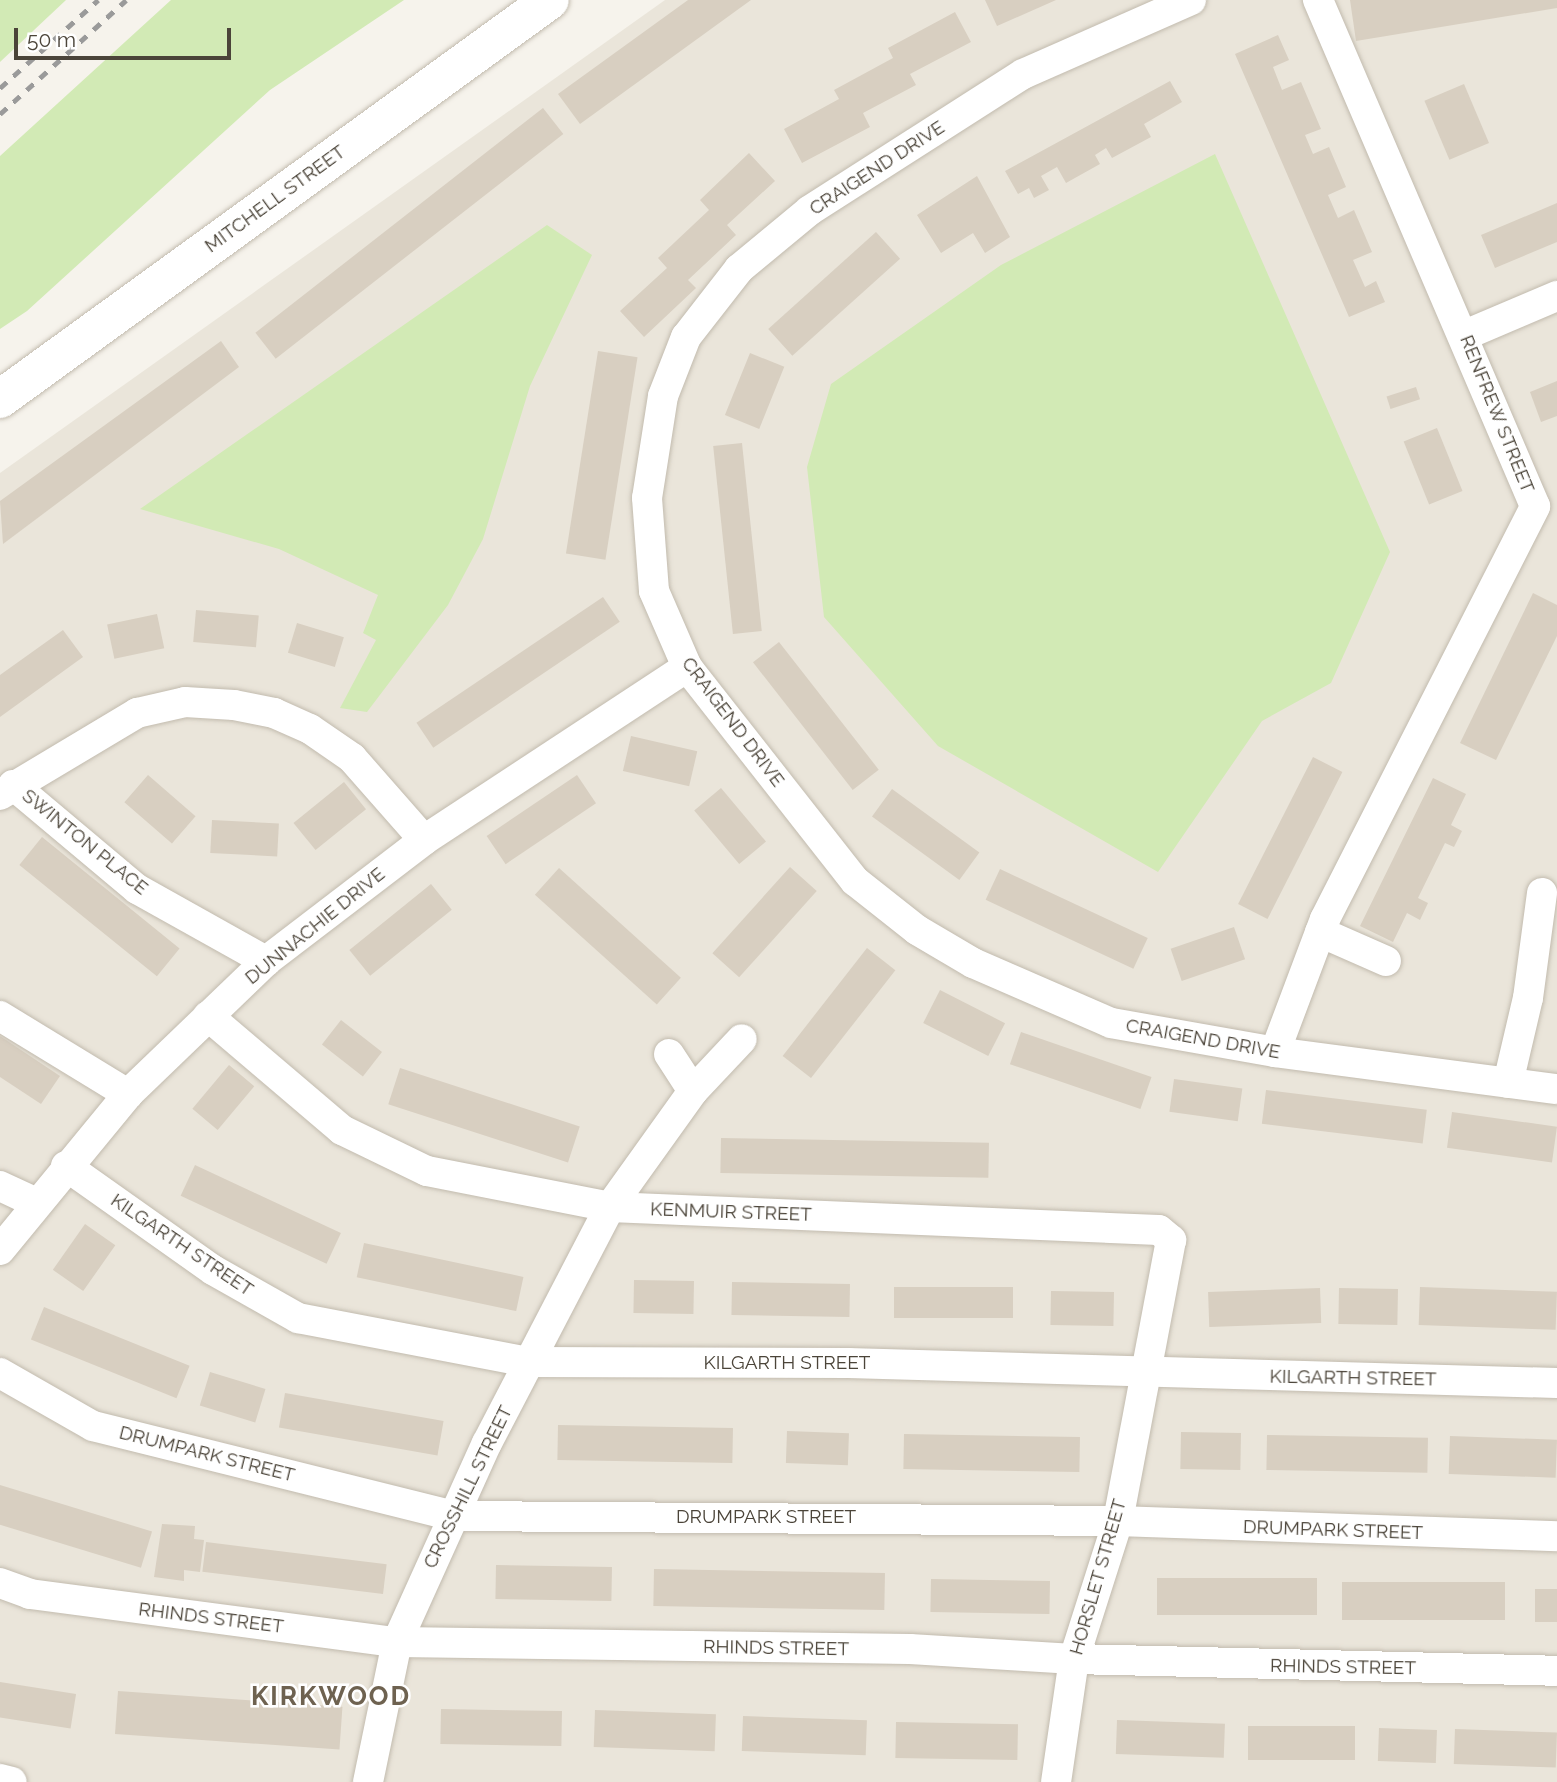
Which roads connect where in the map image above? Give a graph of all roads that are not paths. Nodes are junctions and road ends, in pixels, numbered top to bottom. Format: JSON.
{"nodes":[{"id":1,"x":550,"y":0,"type":"edge"},
{"id":2,"x":1191,"y":0,"type":"edge"},
{"id":3,"x":1318,"y":0,"type":"edge"},
{"id":4,"x":1557,"y":296,"type":"edge"},
{"id":5,"x":1465,"y":335,"type":"junction"},
{"id":6,"x":0,"y":399,"type":"edge"},
{"id":7,"x":687,"y":667,"type":"junction"},
{"id":8,"x":7,"y":790,"type":"edge"},
{"id":9,"x":424,"y":840,"type":"junction"},
{"id":10,"x":1542,"y":893,"type":"dead end"},
{"id":11,"x":1320,"y":932,"type":"junction"},
{"id":12,"x":266,"y":961,"type":"junction"},
{"id":13,"x":1386,"y":961,"type":"dead end"},
{"id":14,"x":0,"y":1016,"type":"edge"},
{"id":15,"x":208,"y":1016,"type":"junction"},
{"id":16,"x":742,"y":1039,"type":"dead end"},
{"id":17,"x":1275,"y":1052,"type":"junction"},
{"id":18,"x":668,"y":1054,"type":"dead end"},
{"id":19,"x":1508,"y":1083,"type":"junction"},
{"id":20,"x":1557,"y":1089,"type":"edge"},
{"id":21,"x":693,"y":1091,"type":"junction"},
{"id":22,"x":128,"y":1094,"type":"junction"},
{"id":23,"x":66,"y":1166,"type":"junction"},
{"id":24,"x":0,"y":1186,"type":"edge"},
{"id":25,"x":36,"y":1203,"type":"junction"},
{"id":26,"x":610,"y":1207,"type":"junction"},
{"id":27,"x":0,"y":1250,"type":"edge"},
{"id":28,"x":528,"y":1362,"type":"junction"},
{"id":29,"x":0,"y":1373,"type":"edge"},
{"id":30,"x":1148,"y":1373,"type":"junction"},
{"id":31,"x":1557,"y":1383,"type":"edge"},
{"id":32,"x":453,"y":1516,"type":"junction"},
{"id":33,"x":1118,"y":1521,"type":"junction"},
{"id":34,"x":1557,"y":1536,"type":"edge"},
{"id":35,"x":0,"y":1583,"type":"edge"},
{"id":36,"x":397,"y":1642,"type":"junction"},
{"id":37,"x":1074,"y":1659,"type":"junction"},
{"id":38,"x":1557,"y":1671,"type":"edge"},
{"id":39,"x":0,"y":1779,"type":"edge"},
{"id":40,"x":12,"y":1782,"type":"edge"},
{"id":41,"x":368,"y":1782,"type":"edge"},
{"id":42,"x":1056,"y":1782,"type":"edge"}],
"edges":[{"from":1,"to":6,"type":"street","name":"MITCHELL STREET"},
{"from":2,"to":7,"type":"street","name":"CRAIGEND DRIVE"},
{"from":3,"to":5,"type":"street","name":"RENFREW STREET"},
{"from":4,"to":5,"type":"street"},
{"from":5,"to":11,"type":"street","name":"RENFREW STREET"},
{"from":7,"to":9,"type":"street","name":"DUNNACHIE DRIVE"},
{"from":7,"to":17,"type":"street","name":"CRAIGEND DRIVE"},
{"from":8,"to":9,"type":"street"},
{"from":8,"to":12,"type":"street","name":"SWINTON PLACE"},
{"from":9,"to":12,"type":"street","name":"DUNNACHIE DRIVE"},
{"from":10,"to":19,"type":"street"},
{"from":11,"to":13,"type":"street"},
{"from":11,"to":17,"type":"street","name":"RENFREW STREET"},
{"from":12,"to":15,"type":"street","name":"DUNNACHIE DRIVE"},
{"from":14,"to":22,"type":"street"},
{"from":15,"to":22,"type":"street","name":"DUNNACHIE DRIVE"},
{"from":15,"to":26,"type":"street","name":"KENMUIR STREET"},
{"from":16,"to":21,"type":"street"},
{"from":17,"to":19,"type":"street","name":"CRAIGEND DRIVE"},
{"from":18,"to":21,"type":"street"},
{"from":19,"to":20,"type":"street","name":"CRAIGEND DRIVE"},
{"from":21,"to":26,"type":"street","name":"CROSSHILL STREET"},
{"from":22,"to":23,"type":"street","name":"DUNNACHIE DRIVE"},
{"from":23,"to":25,"type":"street","name":"DUNNACHIE DRIVE"},
{"from":23,"to":28,"type":"street","name":"KILGARTH STREET"},
{"from":24,"to":25,"type":"street"},
{"from":25,"to":27,"type":"street","name":"DUNNACHIE DRIVE"},
{"from":26,"to":28,"type":"street","name":"CROSSHILL STREET"},
{"from":26,"to":30,"type":"street","name":"KENMUIR STREET"},
{"from":28,"to":30,"type":"street","name":"KILGARTH STREET"},
{"from":28,"to":32,"type":"street","name":"CROSSHILL STREET"},
{"from":29,"to":32,"type":"street","name":"DRUMPARK STREET"},
{"from":30,"to":31,"type":"street","name":"KILGARTH STREET"},
{"from":30,"to":33,"type":"street","name":"HORSLET STREET"},
{"from":32,"to":33,"type":"street","name":"DRUMPARK STREET"},
{"from":32,"to":36,"type":"street","name":"CROSSHILL STREET"},
{"from":33,"to":34,"type":"street","name":"DRUMPARK STREET"},
{"from":33,"to":37,"type":"street","name":"HORSLET STREET"},
{"from":35,"to":36,"type":"street","name":"RHINDS STREET"},
{"from":36,"to":37,"type":"street","name":"RHINDS STREET"},
{"from":36,"to":41,"type":"street","name":"CROSSHILL STREET"},
{"from":37,"to":38,"type":"street","name":"RHINDS STREET"},
{"from":37,"to":42,"type":"street","name":"HORSLET STREET"},
{"from":39,"to":40,"type":"street"}]}
